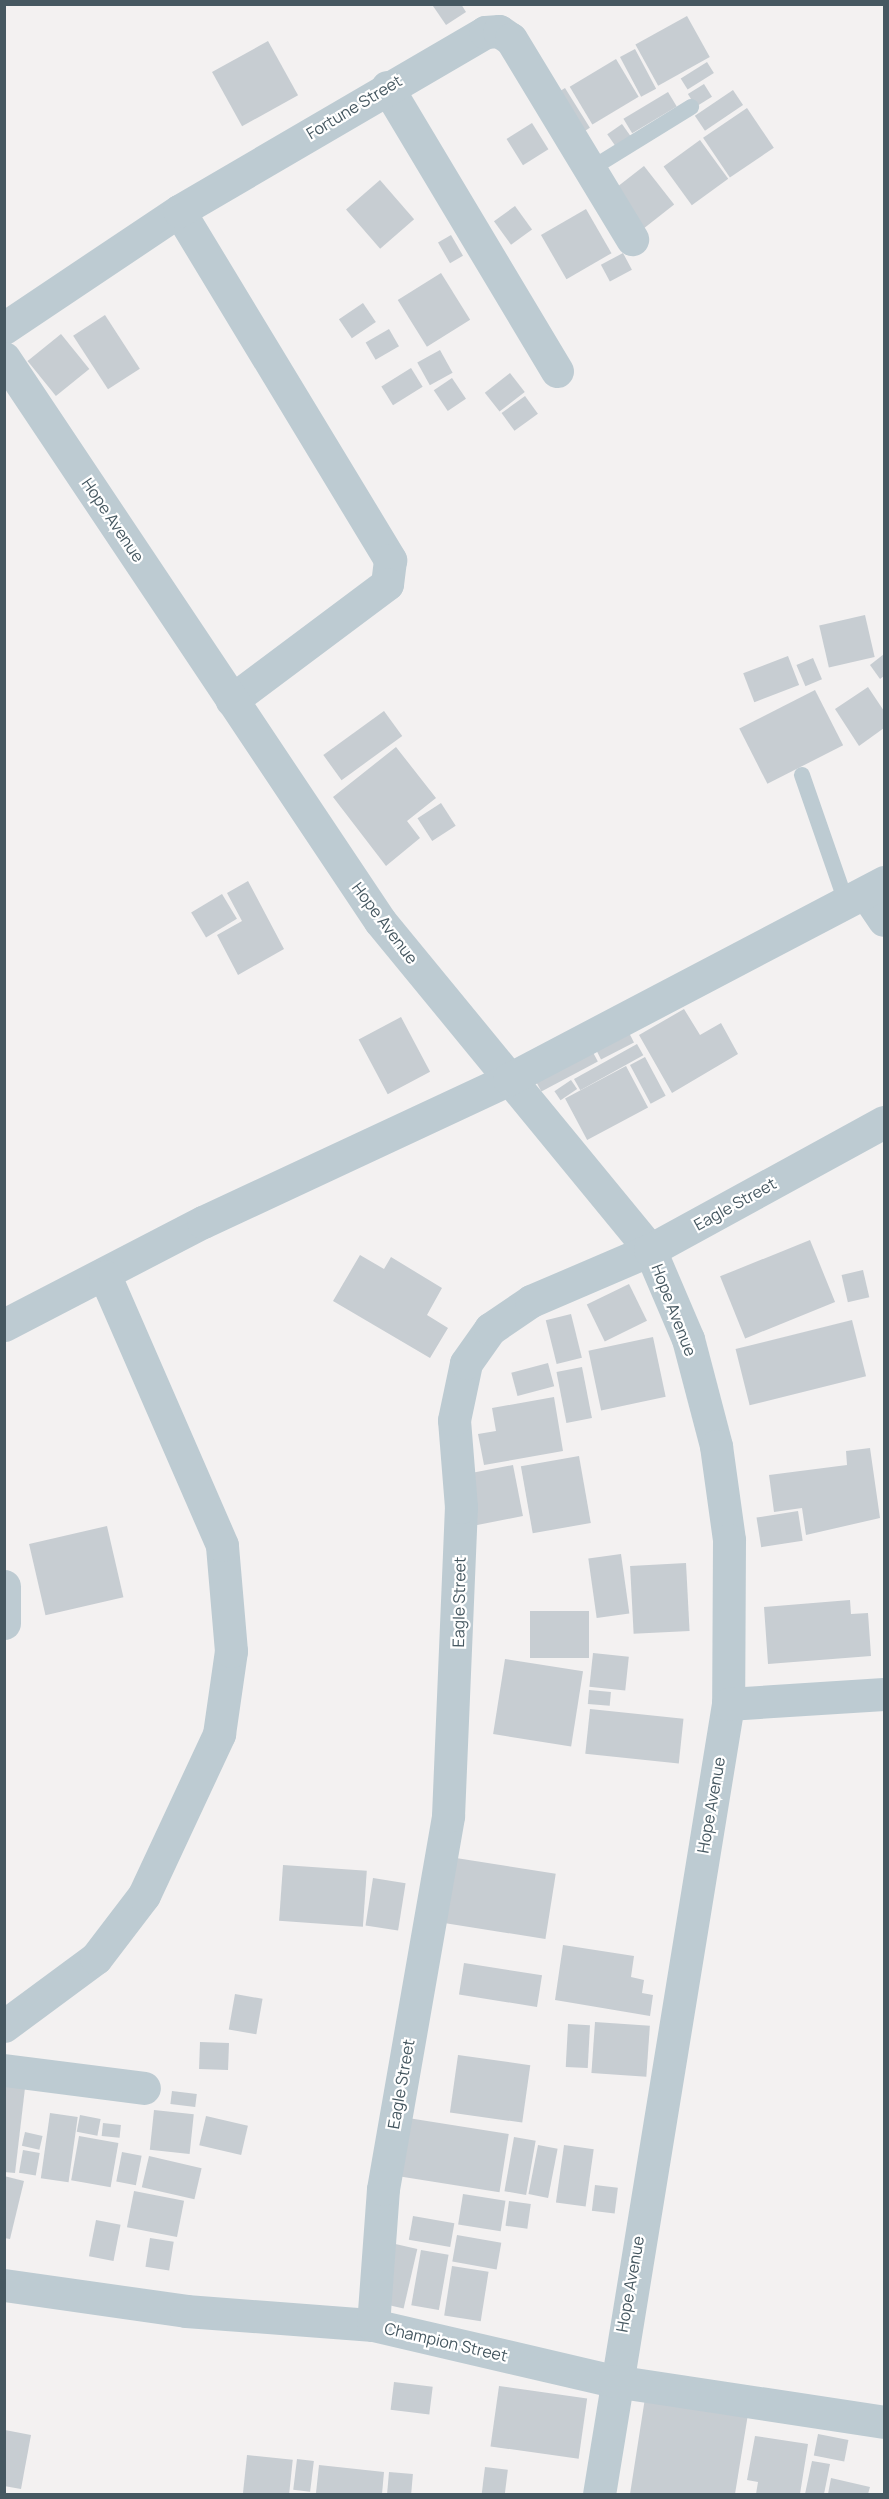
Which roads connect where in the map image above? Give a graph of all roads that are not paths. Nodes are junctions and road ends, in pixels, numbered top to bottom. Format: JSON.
{"nodes":[{"id":1,"x":387,"y":87,"type":"junction"},
{"id":2,"x":691,"y":107,"type":"dead end"},
{"id":3,"x":589,"y":170,"type":"junction"},
{"id":4,"x":178,"y":211,"type":"junction"},
{"id":5,"x":632,"y":239,"type":"dead end"},
{"id":6,"x":4,"y":328,"type":"edge"},
{"id":7,"x":4,"y":358,"type":"edge"},
{"id":8,"x":557,"y":371,"type":"dead end"},
{"id":9,"x":232,"y":700,"type":"junction"},
{"id":10,"x":802,"y":775,"type":"dead end"},
{"id":11,"x":871,"y":901,"type":"edge"},
{"id":12,"x":509,"y":1079,"type":"junction"},
{"id":13,"x":885,"y":1122,"type":"edge"},
{"id":14,"x":650,"y":1251,"type":"junction"},
{"id":15,"x":105,"y":1276,"type":"junction"},
{"id":16,"x":4,"y":1325,"type":"edge"},
{"id":17,"x":4,"y":1586,"type":"edge"},
{"id":18,"x":4,"y":1623,"type":"edge"},
{"id":19,"x":885,"y":1694,"type":"edge"},
{"id":20,"x":728,"y":1704,"type":"junction"},
{"id":21,"x":4,"y":2026,"type":"edge"},
{"id":22,"x":4,"y":2070,"type":"edge"},
{"id":23,"x":144,"y":2088,"type":"dead end"},
{"id":24,"x":4,"y":2285,"type":"edge"},
{"id":25,"x":373,"y":2325,"type":"junction"},
{"id":26,"x":614,"y":2381,"type":"junction"},
{"id":27,"x":885,"y":2422,"type":"edge"},
{"id":28,"x":599,"y":2494,"type":"edge"}],
"edges":[{"from":1,"to":3,"type":"street","name":"Fortune Street"},
{"from":1,"to":4,"type":"street","name":"Fortune Street"},
{"from":1,"to":8,"type":"street"},
{"from":2,"to":3,"type":"lane"},
{"from":3,"to":5,"type":"street","name":"Fortune Street"},
{"from":4,"to":6,"type":"street","name":"Fortune Street"},
{"from":4,"to":9,"type":"street"},
{"from":7,"to":9,"type":"street","name":"Hope Avenue"},
{"from":9,"to":12,"type":"street","name":"Hope Avenue"},
{"from":10,"to":11,"type":"lane"},
{"from":11,"to":12,"type":"street"},
{"from":12,"to":14,"type":"street","name":"Hope Avenue"},
{"from":12,"to":15,"type":"street"},
{"from":13,"to":14,"type":"street","name":"Eagle Street"},
{"from":14,"to":20,"type":"street","name":"Hope Avenue"},
{"from":14,"to":25,"type":"street","name":"Eagle Street"},
{"from":15,"to":16,"type":"street"},
{"from":15,"to":21,"type":"street"},
{"from":17,"to":18,"type":"street"},
{"from":19,"to":20,"type":"street"},
{"from":20,"to":26,"type":"street","name":"Hope Avenue"},
{"from":22,"to":23,"type":"street"},
{"from":24,"to":25,"type":"street","name":"Champion Street"},
{"from":25,"to":26,"type":"street","name":"Champion Street"},
{"from":26,"to":27,"type":"street","name":"Champion Street"},
{"from":26,"to":28,"type":"street","name":"Hope Avenue"}]}
